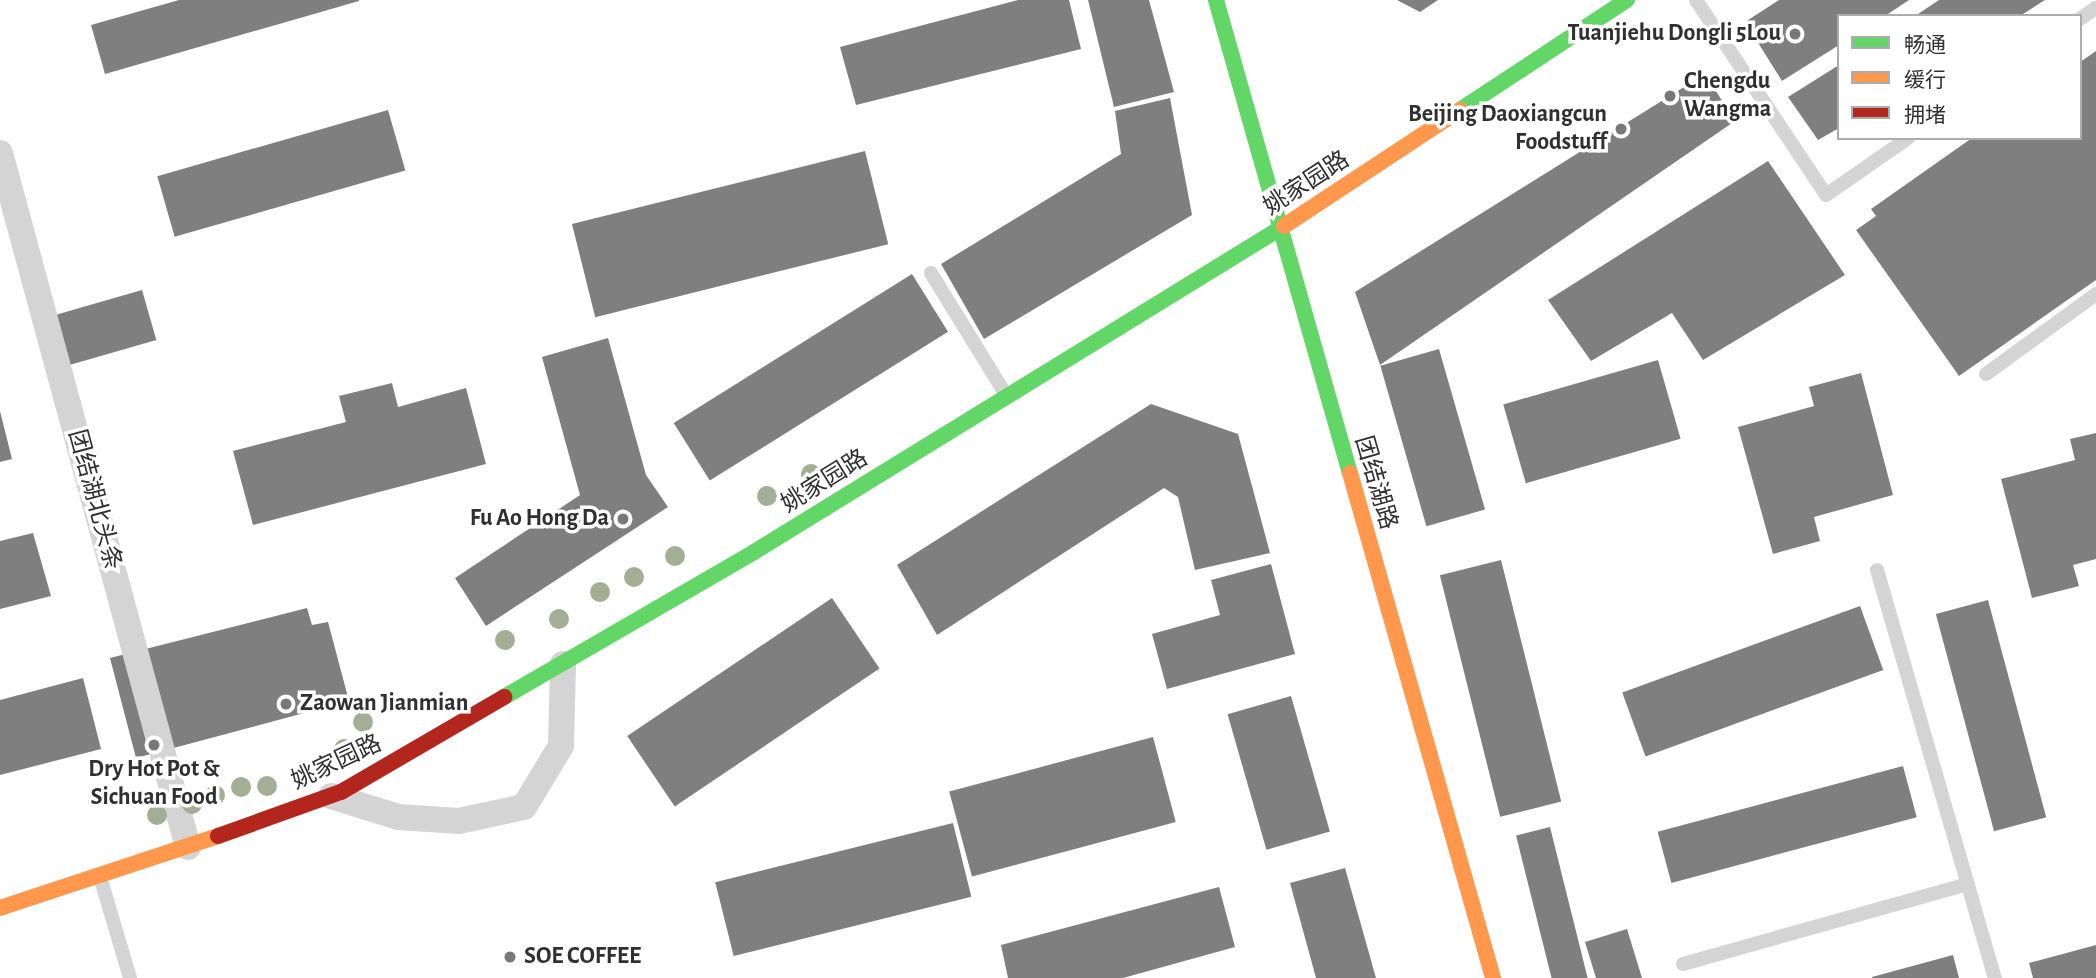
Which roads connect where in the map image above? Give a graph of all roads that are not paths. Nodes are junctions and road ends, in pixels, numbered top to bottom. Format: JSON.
{"nodes":[{"id":1,"x":1216,"y":0,"type":"edge"},
{"id":2,"x":1627,"y":0,"type":"edge"},
{"id":3,"x":1696,"y":0,"type":"edge"},
{"id":4,"x":1905,"y":140,"type":"edge"},
{"id":5,"x":0,"y":153,"type":"edge"},
{"id":6,"x":1279,"y":230,"type":"junction"},
{"id":7,"x":931,"y":274,"type":"dead end"},
{"id":8,"x":2096,"y":294,"type":"edge"},
{"id":9,"x":1986,"y":374,"type":"dead end"},
{"id":10,"x":1007,"y":396,"type":"junction"},
{"id":11,"x":1877,"y":570,"type":"dead end"},
{"id":12,"x":563,"y":664,"type":"junction"},
{"id":13,"x":331,"y":796,"type":"junction"},
{"id":14,"x":188,"y":847,"type":"junction"},
{"id":15,"x":101,"y":878,"type":"junction"},
{"id":16,"x":1968,"y":884,"type":"junction"},
{"id":17,"x":0,"y":908,"type":"edge"},
{"id":18,"x":1683,"y":964,"type":"dead end"},
{"id":19,"x":130,"y":978,"type":"edge"},
{"id":20,"x":1493,"y":978,"type":"edge"},
{"id":21,"x":1995,"y":978,"type":"edge"}],
"edges":[{"from":1,"to":6,"type":"street","name":"团结湖路"},
{"from":2,"to":6,"type":"street","name":"姚家园路"},
{"from":3,"to":4,"type":"lane"},
{"from":5,"to":14,"type":"street","name":"团结湖北头条"},
{"from":6,"to":10,"type":"street","name":"姚家园路"},
{"from":6,"to":20,"type":"street","name":"团结湖路"},
{"from":7,"to":10,"type":"lane"},
{"from":8,"to":9,"type":"lane"},
{"from":10,"to":12,"type":"street","name":"姚家园路"},
{"from":11,"to":16,"type":"lane"},
{"from":12,"to":13,"type":"street","name":"姚家园路"},
{"from":12,"to":13,"type":"street"},
{"from":13,"to":14,"type":"street","name":"姚家园路"},
{"from":14,"to":15,"type":"street","name":"姚家园路"},
{"from":15,"to":17,"type":"street","name":"姚家园路"},
{"from":15,"to":19,"type":"lane"},
{"from":16,"to":18,"type":"lane"},
{"from":16,"to":21,"type":"lane"}]}
